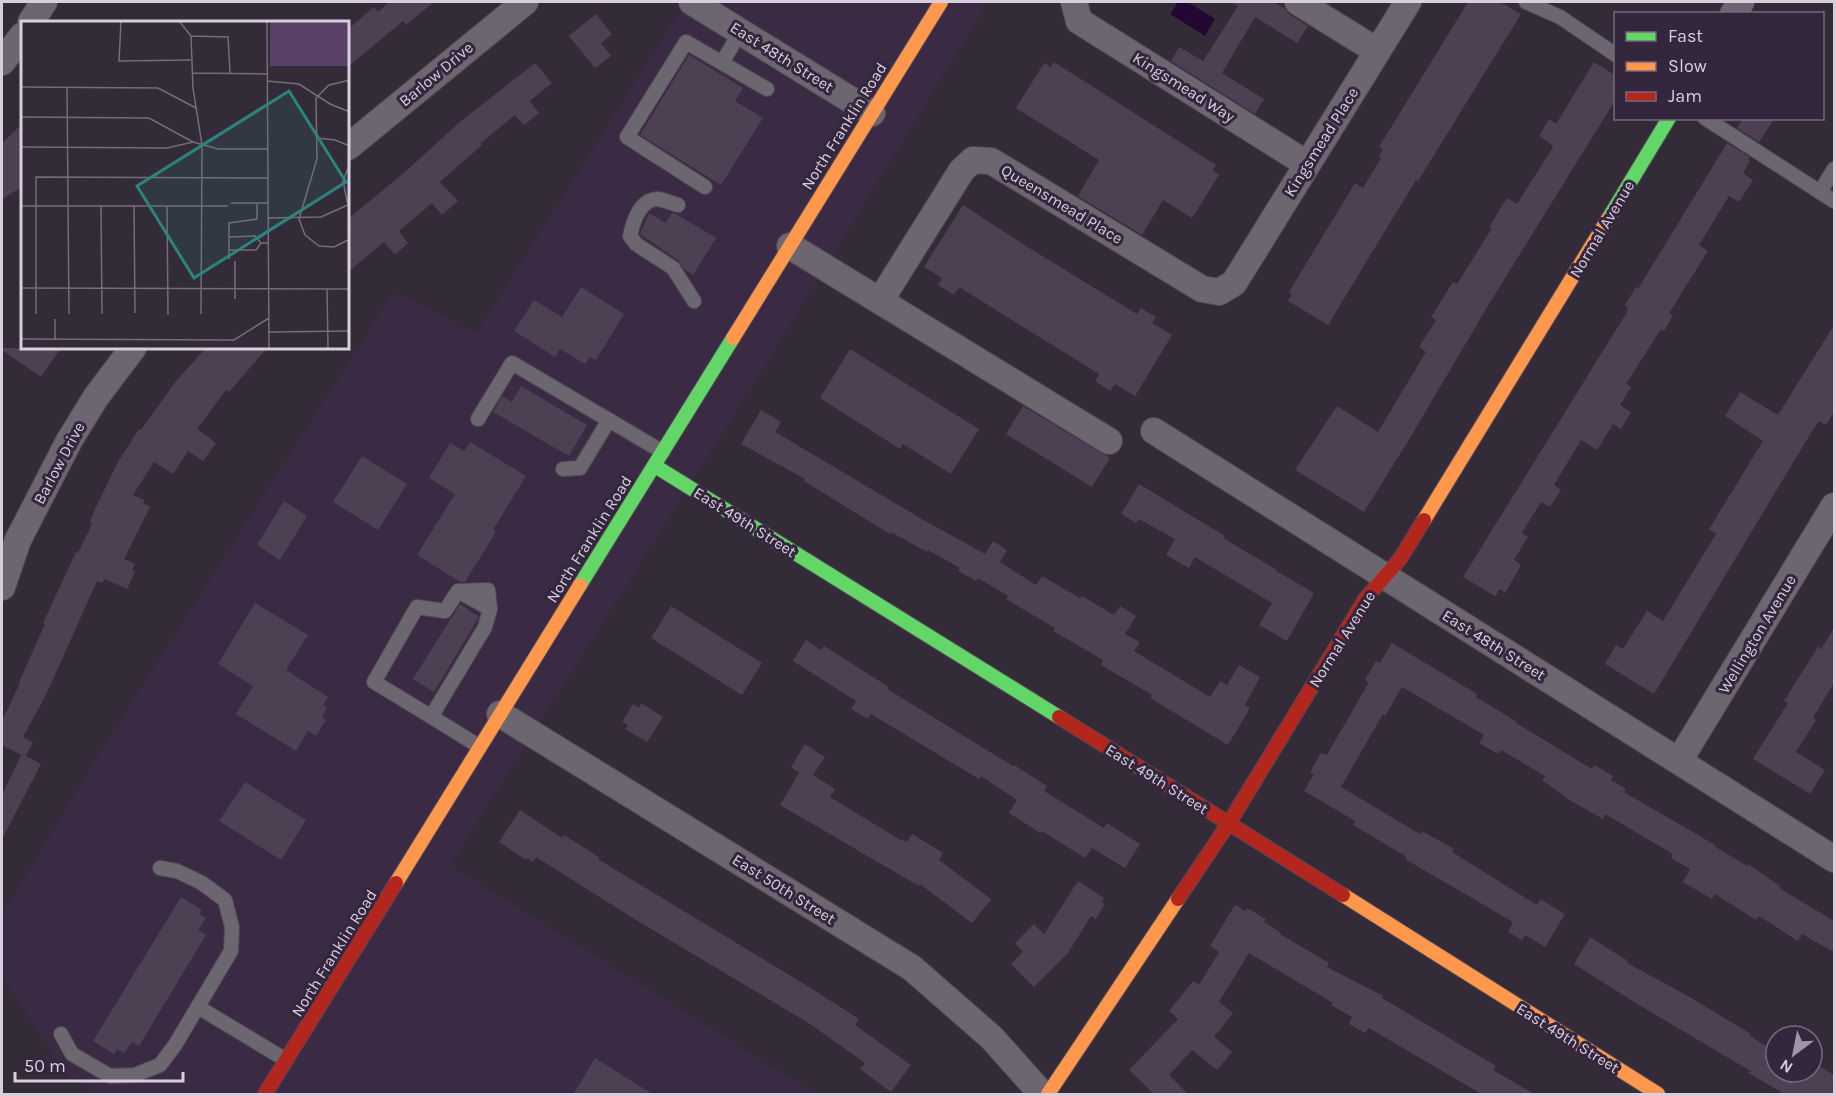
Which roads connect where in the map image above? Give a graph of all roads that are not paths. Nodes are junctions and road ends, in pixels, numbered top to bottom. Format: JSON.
{"nodes":[{"id":1,"x":44,"y":2,"type":"edge"},
{"id":2,"x":525,"y":2,"type":"edge"},
{"id":3,"x":692,"y":2,"type":"edge"},
{"id":4,"x":941,"y":2,"type":"edge"},
{"id":5,"x":1074,"y":2,"type":"edge"},
{"id":6,"x":1298,"y":2,"type":"edge"},
{"id":7,"x":1408,"y":2,"type":"edge"},
{"id":8,"x":1535,"y":3,"type":"edge"},
{"id":9,"x":32,"y":21,"type":"edge"},
{"id":10,"x":740,"y":32,"type":"junction"},
{"id":11,"x":21,"y":37,"type":"edge"},
{"id":12,"x":1377,"y":51,"type":"junction"},
{"id":13,"x":1614,"y":54,"type":"edge"},
{"id":14,"x":2,"y":62,"type":"edge"},
{"id":15,"x":722,"y":63,"type":"junction"},
{"id":16,"x":766,"y":89,"type":"dead end"},
{"id":17,"x":872,"y":113,"type":"junction"},
{"id":18,"x":1668,"y":120,"type":"edge"},
{"id":19,"x":1708,"y":120,"type":"edge"},
{"id":20,"x":350,"y":145,"type":"edge"},
{"id":21,"x":1307,"y":164,"type":"junction"},
{"id":22,"x":1834,"y":169,"type":"edge"},
{"id":23,"x":705,"y":187,"type":"dead end"},
{"id":24,"x":1820,"y":192,"type":"junction"},
{"id":25,"x":1834,"y":201,"type":"edge"},
{"id":26,"x":678,"y":205,"type":"dead end"},
{"id":27,"x":790,"y":246,"type":"junction"},
{"id":28,"x":1234,"y":283,"type":"joint"},
{"id":29,"x":880,"y":301,"type":"junction"},
{"id":30,"x":694,"y":302,"type":"dead end"},
{"id":31,"x":131,"y":350,"type":"edge"},
{"id":32,"x":478,"y":419,"type":"dead end"},
{"id":33,"x":609,"y":420,"type":"junction"},
{"id":34,"x":1154,"y":431,"type":"dead end"},
{"id":35,"x":1109,"y":441,"type":"dead end"},
{"id":36,"x":663,"y":452,"type":"junction"},
{"id":37,"x":655,"y":466,"type":"junction"},
{"id":38,"x":563,"y":469,"type":"dead end"},
{"id":39,"x":1834,"y":506,"type":"edge"},
{"id":40,"x":10,"y":535,"type":"edge"},
{"id":41,"x":1385,"y":577,"type":"junction"},
{"id":42,"x":2,"y":587,"type":"edge"},
{"id":43,"x":500,"y":714,"type":"junction"},
{"id":44,"x":431,"y":717,"type":"junction"},
{"id":45,"x":480,"y":747,"type":"junction"},
{"id":46,"x":1679,"y":761,"type":"junction"},
{"id":47,"x":1229,"y":823,"type":"junction"},
{"id":48,"x":1834,"y":859,"type":"edge"},
{"id":49,"x":159,"y":868,"type":"dead end"},
{"id":50,"x":198,"y":1007,"type":"junction"},
{"id":51,"x":61,"y":1034,"type":"dead end"},
{"id":52,"x":286,"y":1060,"type":"junction"},
{"id":53,"x":266,"y":1095,"type":"edge"},
{"id":54,"x":1042,"y":1095,"type":"edge"},
{"id":55,"x":1048,"y":1095,"type":"edge"},
{"id":56,"x":1658,"y":1095,"type":"edge"}],
"edges":[{"from":1,"to":9,"type":"street"},
{"from":2,"to":20,"type":"street","name":"Barlow Drive"},
{"from":3,"to":10,"type":"street","name":"East 48th Street"},
{"from":4,"to":17,"type":"street","name":"North Franklin Road"},
{"from":5,"to":21,"type":"street","name":"Kingsmead Way"},
{"from":6,"to":12,"type":"street"},
{"from":7,"to":12,"type":"street","name":"Kingsmead Place"},
{"from":8,"to":13,"type":"lane"},
{"from":10,"to":15,"type":"lane"},
{"from":10,"to":17,"type":"street","name":"East 48th Street"},
{"from":11,"to":14,"type":"street"},
{"from":12,"to":21,"type":"street","name":"Kingsmead Place"},
{"from":15,"to":16,"type":"lane"},
{"from":15,"to":23,"type":"lane"},
{"from":17,"to":27,"type":"street","name":"North Franklin Road"},
{"from":18,"to":41,"type":"street","name":"Normal Avenue"},
{"from":19,"to":24,"type":"lane"},
{"from":21,"to":28,"type":"street","name":"Kingsmead Place"},
{"from":22,"to":24,"type":"lane"},
{"from":24,"to":25,"type":"lane"},
{"from":26,"to":30,"type":"lane"},
{"from":27,"to":29,"type":"street"},
{"from":27,"to":36,"type":"street","name":"North Franklin Road"},
{"from":28,"to":29,"type":"street","name":"Queensmead Place"},
{"from":29,"to":35,"type":"street"},
{"from":31,"to":40,"type":"street","name":"Barlow Drive"},
{"from":32,"to":33,"type":"lane"},
{"from":33,"to":36,"type":"lane"},
{"from":33,"to":38,"type":"lane"},
{"from":34,"to":41,"type":"street","name":"East 48th Street"},
{"from":36,"to":37,"type":"street","name":"North Franklin Road"},
{"from":37,"to":43,"type":"street","name":"North Franklin Road"},
{"from":37,"to":47,"type":"street","name":"East 49th Street"},
{"from":39,"to":46,"type":"street","name":"Wellington Avenue"},
{"from":40,"to":42,"type":"street","name":"Barlow Drive"},
{"from":41,"to":46,"type":"street","name":"East 48th Street"},
{"from":41,"to":47,"type":"street","name":"Normal Avenue"},
{"from":43,"to":45,"type":"street","name":"North Franklin Road"},
{"from":43,"to":54,"type":"street","name":"East 50th Street"},
{"from":44,"to":44,"type":"lane"},
{"from":44,"to":45,"type":"lane"},
{"from":45,"to":52,"type":"street","name":"North Franklin Road"},
{"from":46,"to":48,"type":"street","name":"East 48th Street"},
{"from":47,"to":55,"type":"street","name":"Normal Avenue"},
{"from":47,"to":56,"type":"street","name":"East 49th Street"},
{"from":49,"to":50,"type":"lane"},
{"from":50,"to":51,"type":"lane"},
{"from":50,"to":52,"type":"lane"},
{"from":52,"to":53,"type":"street","name":"North Franklin Road"}]}
